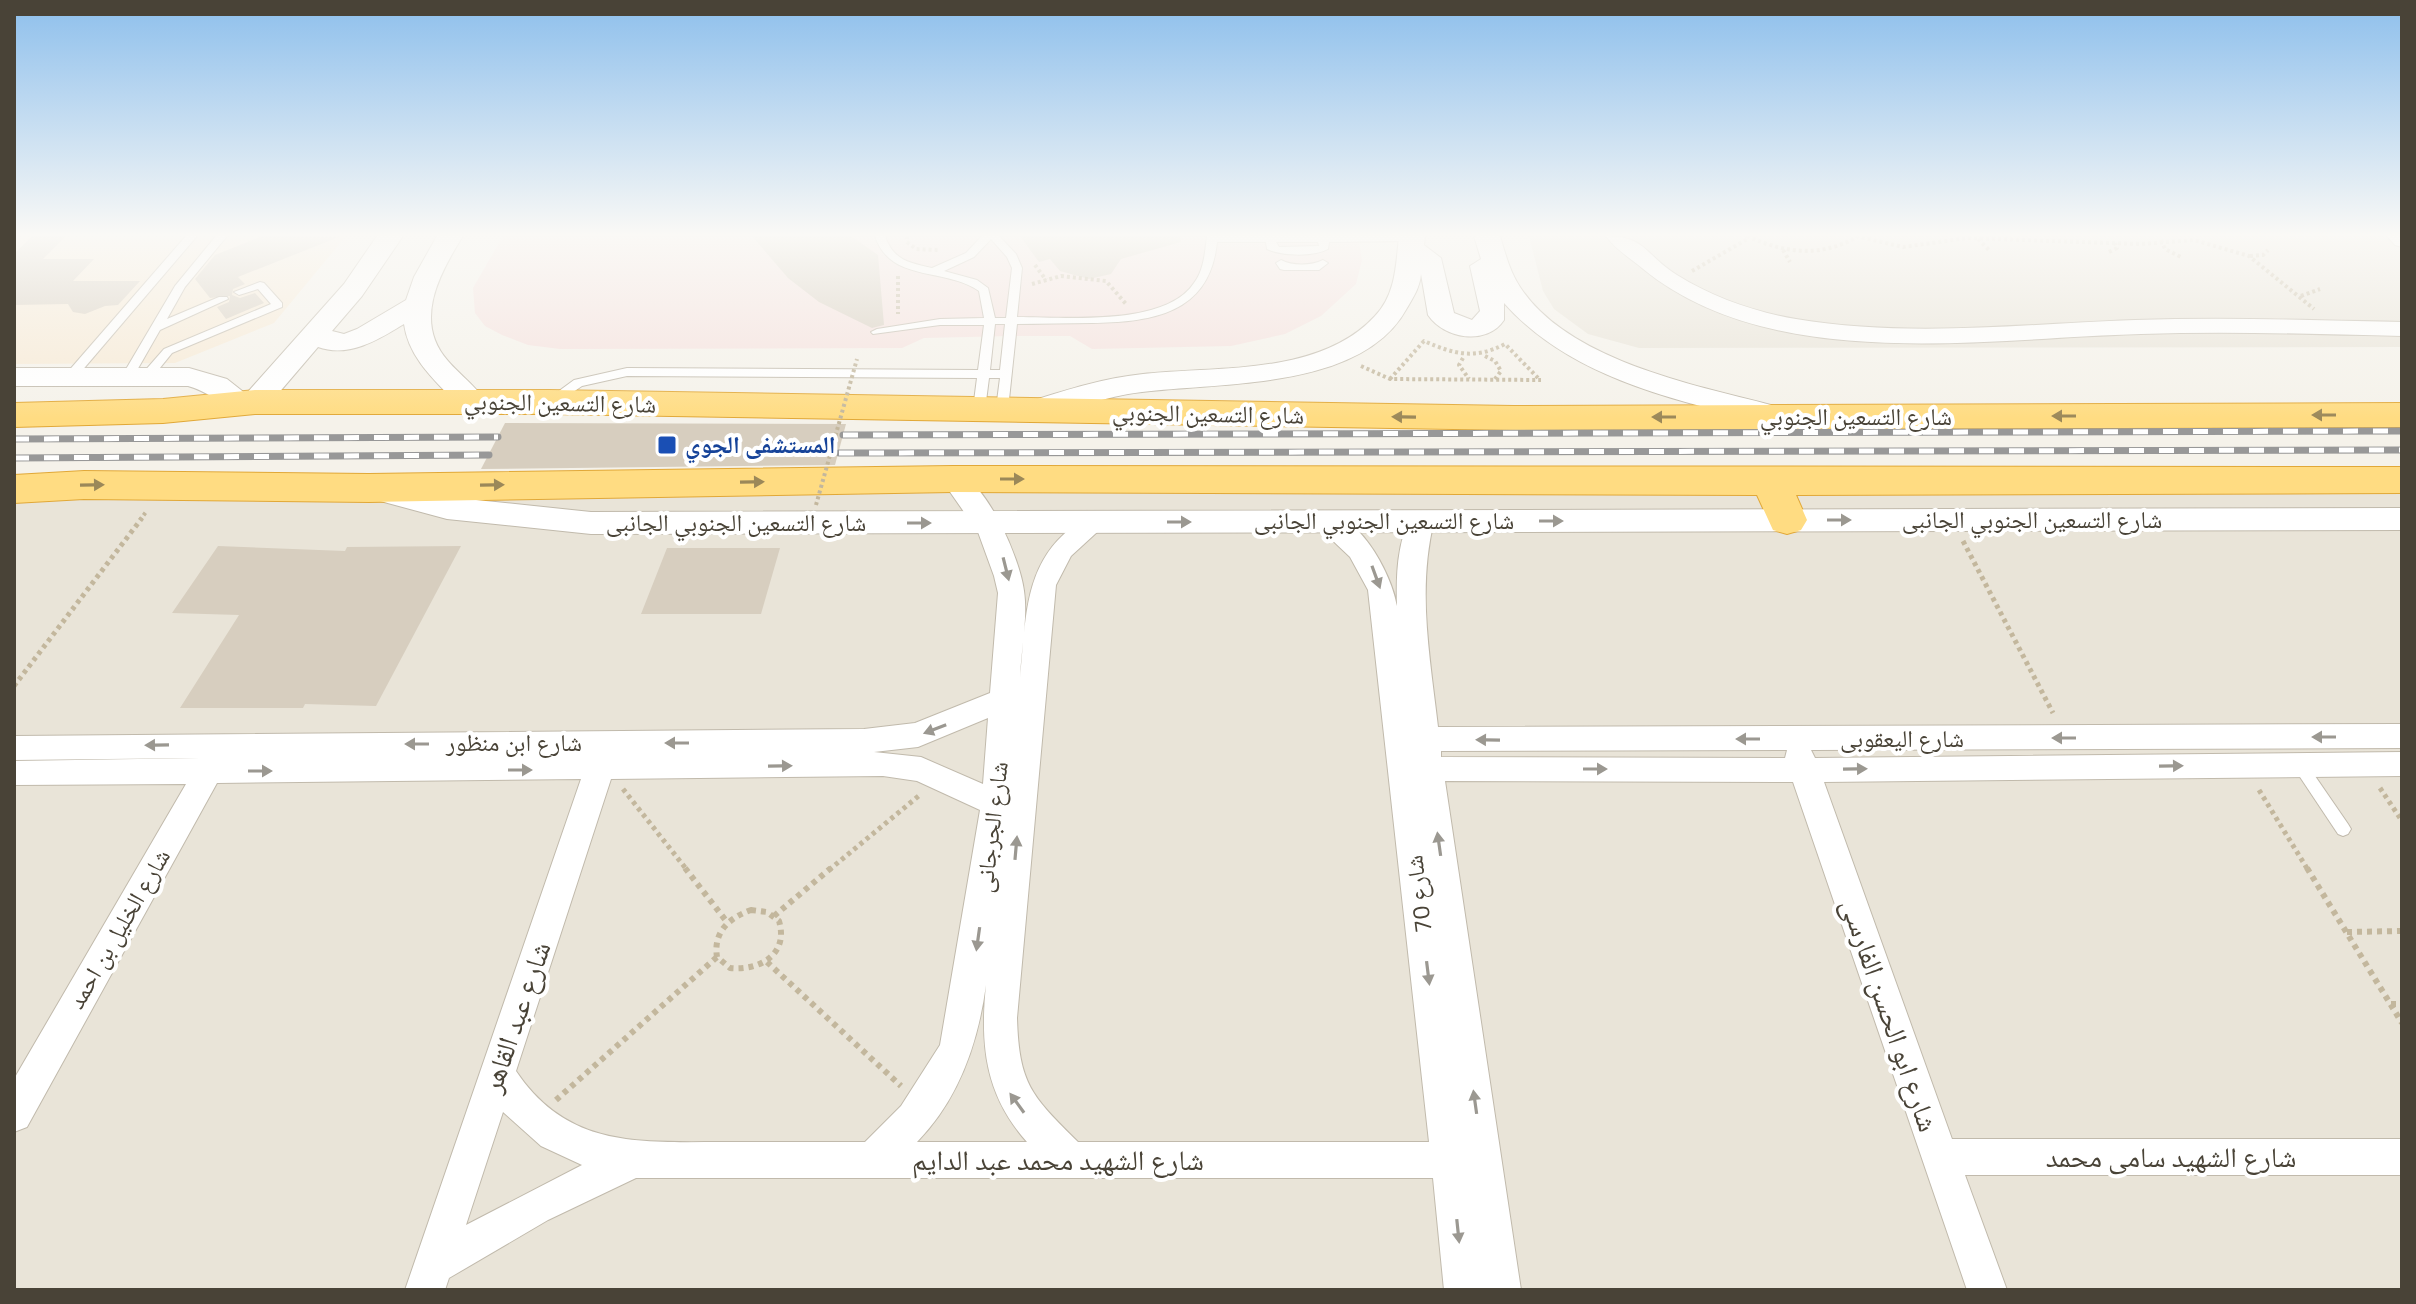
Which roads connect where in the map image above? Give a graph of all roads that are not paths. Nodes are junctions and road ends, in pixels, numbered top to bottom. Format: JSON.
{"nodes":[{"id":1,"x":139,"y":297,"type":"edge"},
{"id":2,"x":174,"y":297,"type":"edge"},
{"id":3,"x":271,"y":297,"type":"edge"},
{"id":4,"x":346,"y":297,"type":"edge"},
{"id":5,"x":421,"y":297,"type":"edge"},
{"id":6,"x":986,"y":297,"type":"edge"},
{"id":7,"x":1014,"y":297,"type":"edge"},
{"id":8,"x":1187,"y":297,"type":"edge"},
{"id":9,"x":1403,"y":297,"type":"edge"},
{"id":10,"x":1437,"y":297,"type":"edge"},
{"id":11,"x":1489,"y":297,"type":"edge"},
{"id":12,"x":1514,"y":297,"type":"edge"},
{"id":13,"x":1700,"y":297,"type":"edge"},
{"id":14,"x":223,"y":299,"type":"dead end"},
{"id":15,"x":418,"y":304,"type":"junction"},
{"id":16,"x":213,"y":318,"type":"junction"},
{"id":17,"x":1013,"y":320,"type":"junction"},
{"id":18,"x":990,"y":321,"type":"junction"},
{"id":19,"x":157,"y":327,"type":"junction"},
{"id":20,"x":2402,"y":329,"type":"edge"},
{"id":21,"x":315,"y":331,"type":"junction"},
{"id":22,"x":877,"y":332,"type":"dead end"},
{"id":23,"x":138,"y":376,"type":"junction"},
{"id":24,"x":14,"y":377,"type":"edge"},
{"id":25,"x":70,"y":377,"type":"junction"},
{"id":26,"x":1001,"y":395,"type":"junction"},
{"id":27,"x":247,"y":402,"type":"junction"},
{"id":28,"x":472,"y":402,"type":"junction"},
{"id":29,"x":14,"y":415,"type":"edge"},
{"id":30,"x":2402,"y":415,"type":"edge"},
{"id":31,"x":1781,"y":417,"type":"junction"},
{"id":32,"x":953,"y":479,"type":"junction"},
{"id":33,"x":2402,"y":480,"type":"edge"},
{"id":34,"x":1771,"y":482,"type":"junction"},
{"id":35,"x":369,"y":488,"type":"junction"},
{"id":36,"x":14,"y":489,"type":"edge"},
{"id":37,"x":2402,"y":519,"type":"edge"},
{"id":38,"x":1787,"y":520,"type":"junction"},
{"id":39,"x":1325,"y":521,"type":"junction"},
{"id":40,"x":1421,"y":521,"type":"junction"},
{"id":41,"x":988,"y":523,"type":"junction"},
{"id":42,"x":1094,"y":523,"type":"junction"},
{"id":43,"x":1007,"y":698,"type":"junction"},
{"id":44,"x":2402,"y":736,"type":"edge"},
{"id":45,"x":14,"y":748,"type":"edge"},
{"id":46,"x":1415,"y":754,"type":"junction"},
{"id":47,"x":1799,"y":754,"type":"junction"},
{"id":48,"x":216,"y":758,"type":"junction"},
{"id":49,"x":605,"y":761,"type":"junction"},
{"id":50,"x":2299,"y":764,"type":"junction"},
{"id":51,"x":2402,"y":764,"type":"edge"},
{"id":52,"x":14,"y":773,"type":"edge"},
{"id":53,"x":1009,"y":802,"type":"junction"},
{"id":54,"x":2343,"y":829,"type":"dead end"},
{"id":55,"x":497,"y":1073,"type":"junction"},
{"id":56,"x":14,"y":1114,"type":"edge"},
{"id":57,"x":1940,"y":1157,"type":"junction"},
{"id":58,"x":2402,"y":1157,"type":"edge"},
{"id":59,"x":634,"y":1160,"type":"junction"},
{"id":60,"x":872,"y":1160,"type":"junction"},
{"id":61,"x":1070,"y":1160,"type":"junction"},
{"id":62,"x":1466,"y":1160,"type":"junction"},
{"id":63,"x":429,"y":1277,"type":"edge"},
{"id":64,"x":1464,"y":1290,"type":"edge"},
{"id":65,"x":1501,"y":1290,"type":"edge"},
{"id":66,"x":1987,"y":1290,"type":"edge"}],
"edges":[{"from":1,"to":25,"type":"lane"},
{"from":2,"to":19,"type":"lane"},
{"from":3,"to":16,"type":"lane"},
{"from":4,"to":21,"type":"street"},
{"from":5,"to":15,"type":"street"},
{"from":6,"to":18,"type":"lane"},
{"from":7,"to":17,"type":"lane"},
{"from":8,"to":17,"type":"lane"},
{"from":9,"to":26,"type":"street"},
{"from":10,"to":11,"type":"street"},
{"from":12,"to":31,"type":"street"},
{"from":13,"to":20,"type":"street"},
{"from":14,"to":16,"type":"lane"},
{"from":15,"to":21,"type":"street"},
{"from":15,"to":28,"type":"street"},
{"from":16,"to":19,"type":"lane"},
{"from":16,"to":23,"type":"lane"},
{"from":17,"to":18,"type":"lane"},
{"from":17,"to":26,"type":"lane"},
{"from":18,"to":22,"type":"lane"},
{"from":18,"to":26,"type":"lane"},
{"from":19,"to":23,"type":"lane"},
{"from":21,"to":27,"type":"street"},
{"from":23,"to":25,"type":"street"},
{"from":23,"to":27,"type":"street"},
{"from":24,"to":25,"type":"street"},
{"from":26,"to":28,"type":"highway","name":"شارع التسعين الجنوبي"},
{"from":31,"to":26,"type":"highway","name":"شارع التسعين الجنوبي","one_way":true},
{"from":27,"to":28,"type":"highway","name":"شارع التسعين الجنوبي"},
{"from":27,"to":29,"type":"highway","name":"شارع التسعين الجنوبي"},
{"from":30,"to":31,"type":"highway","name":"شارع التسعين الجنوبي","one_way":true},
{"from":32,"to":34,"type":"highway","one_way":true},
{"from":35,"to":32,"type":"highway","one_way":true},
{"from":32,"to":41,"type":"street","name":"شارع الجرجانى"},
{"from":33,"to":34,"type":"highway"},
{"from":34,"to":38,"type":"highway"},
{"from":36,"to":35,"type":"highway","one_way":true},
{"from":35,"to":41,"type":"street","name":"شارع التسعين الجنوبي الجانبى","one_way":true},
{"from":38,"to":37,"type":"street","name":"شارع التسعين الجنوبي الجانبى","one_way":true},
{"from":40,"to":38,"type":"street","name":"شارع التسعين الجنوبي الجانبى","one_way":true},
{"from":39,"to":40,"type":"street","name":"شارع التسعين الجنوبي الجانبى"},
{"from":42,"to":39,"type":"street","name":"شارع التسعين الجنوبي الجانبى","one_way":true},
{"from":39,"to":46,"type":"street","name":"شارع 70","one_way":true},
{"from":40,"to":46,"type":"street","name":"شارع 70"},
{"from":41,"to":42,"type":"street","name":"شارع التسعين الجنوبي الجانبى"},
{"from":41,"to":43,"type":"street","name":"شارع الجرجانى","one_way":true},
{"from":42,"to":53,"type":"street","name":"شارع الجرجانى"},
{"from":43,"to":49,"type":"street","name":"شارع ابن منظور","one_way":true},
{"from":43,"to":53,"type":"street","name":"شارع الجرجانى"},
{"from":44,"to":47,"type":"street","name":"شارع اليعقوبى","one_way":true},
{"from":48,"to":45,"type":"street","name":"شارع ابن منظور","one_way":true},
{"from":46,"to":47,"type":"street","name":"شارع اليعقوبى"},
{"from":46,"to":62,"type":"street","name":"شارع 70"},
{"from":47,"to":50,"type":"street","name":"شارع اليعقوبى","one_way":true},
{"from":47,"to":57,"type":"street","name":"شارع ابو الحسن الفارسى"},
{"from":48,"to":49,"type":"street","name":"شارع ابن منظور"},
{"from":48,"to":52,"type":"street","name":"شارع ابن منظور"},
{"from":48,"to":56,"type":"street","name":"شارع الخليل بن احمد"},
{"from":49,"to":53,"type":"street","name":"شارع ابن منظور","one_way":true},
{"from":49,"to":55,"type":"street","name":"شارع عبد القاهر"},
{"from":50,"to":51,"type":"street","name":"شارع اليعقوبى"},
{"from":50,"to":54,"type":"lane"},
{"from":53,"to":60,"type":"street","name":"شارع الجرجانى","one_way":true},
{"from":61,"to":53,"type":"street","name":"شارع الجرجانى","one_way":true},
{"from":55,"to":59,"type":"street","name":"شارع الشهيد محمد عبد الدايم"},
{"from":55,"to":63,"type":"street","name":"شارع عبد القاهر"},
{"from":57,"to":58,"type":"street","name":"شارع الشهيد سامى محمد"},
{"from":57,"to":66,"type":"street","name":"شارع ابو الحسن الفارسى"},
{"from":59,"to":60,"type":"street","name":"شارع الشهيد محمد عبد الدايم"},
{"from":59,"to":63,"type":"street","name":"شارع الشهيد محمد عبد الدايم"},
{"from":60,"to":61,"type":"street","name":"شارع الشهيد محمد عبد الدايم"},
{"from":61,"to":62,"type":"street","name":"شارع الشهيد محمد عبد الدايم"},
{"from":62,"to":64,"type":"street","name":"شارع 70","one_way":true},
{"from":62,"to":65,"type":"street","name":"شارع 70"}]}
